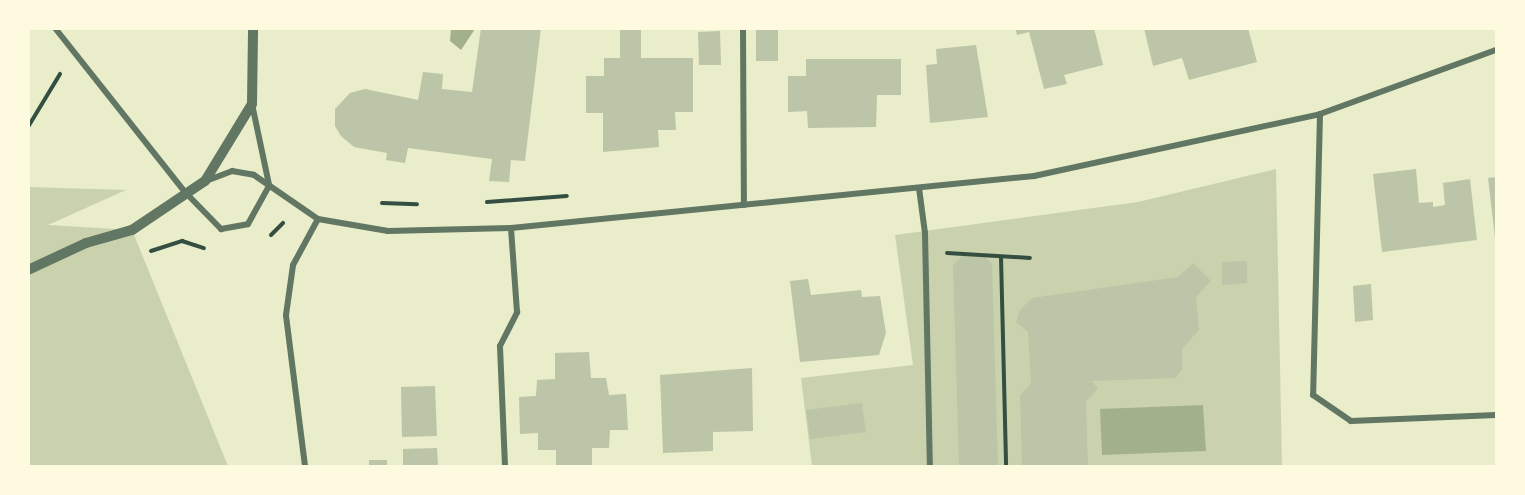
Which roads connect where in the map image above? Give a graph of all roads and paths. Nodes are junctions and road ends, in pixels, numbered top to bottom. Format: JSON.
{"nodes":[{"id":1,"x":55,"y":28,"type":"edge"},
{"id":2,"x":253,"y":28,"type":"edge"},
{"id":3,"x":743,"y":28,"type":"edge"},
{"id":4,"x":1497,"y":50,"type":"edge"},
{"id":5,"x":72,"y":52,"type":"junction"},
{"id":6,"x":252,"y":104,"type":"junction"},
{"id":7,"x":1320,"y":114,"type":"junction"},
{"id":8,"x":28,"y":127,"type":"edge"},
{"id":9,"x":205,"y":181,"type":"junction"},
{"id":10,"x":269,"y":186,"type":"junction"},
{"id":11,"x":919,"y":188,"type":"junction"},
{"id":12,"x":185,"y":192,"type":"junction"},
{"id":13,"x":573,"y":195,"type":"dead end"},
{"id":14,"x":376,"y":203,"type":"dead end"},
{"id":15,"x":477,"y":203,"type":"dead end"},
{"id":16,"x":421,"y":204,"type":"dead end"},
{"id":17,"x":744,"y":205,"type":"junction"},
{"id":18,"x":287,"y":219,"type":"dead end"},
{"id":19,"x":318,"y":219,"type":"junction"},
{"id":20,"x":511,"y":228,"type":"junction"},
{"id":21,"x":258,"y":242,"type":"dead end"},
{"id":22,"x":217,"y":249,"type":"dead end"},
{"id":23,"x":148,"y":252,"type":"dead end"},
{"id":24,"x":925,"y":252,"type":"junction"},
{"id":25,"x":1001,"y":257,"type":"junction"},
{"id":26,"x":1030,"y":258,"type":"dead end"},
{"id":27,"x":28,"y":270,"type":"edge"},
{"id":28,"x":1497,"y":416,"type":"edge"},
{"id":29,"x":305,"y":466,"type":"edge"},
{"id":30,"x":505,"y":466,"type":"edge"},
{"id":31,"x":930,"y":466,"type":"edge"},
{"id":32,"x":1006,"y":466,"type":"edge"}],
"edges":[{"from":1,"to":5,"type":"street"},
{"from":2,"to":6,"type":"street"},
{"from":3,"to":17,"type":"street"},
{"from":4,"to":7,"type":"street"},
{"from":5,"to":8,"type":"path"},
{"from":5,"to":12,"type":"street"},
{"from":6,"to":9,"type":"street"},
{"from":6,"to":10,"type":"street"},
{"from":7,"to":11,"type":"street"},
{"from":7,"to":28,"type":"street"},
{"from":9,"to":10,"type":"street"},
{"from":9,"to":12,"type":"street"},
{"from":10,"to":12,"type":"street"},
{"from":10,"to":19,"type":"street"},
{"from":11,"to":17,"type":"street"},
{"from":11,"to":24,"type":"street"},
{"from":12,"to":27,"type":"street"},
{"from":13,"to":15,"type":"path"},
{"from":14,"to":16,"type":"path"},
{"from":17,"to":20,"type":"street"},
{"from":18,"to":21,"type":"path"},
{"from":19,"to":20,"type":"street"},
{"from":19,"to":29,"type":"street"},
{"from":20,"to":30,"type":"street"},
{"from":22,"to":23,"type":"path"},
{"from":24,"to":25,"type":"path"},
{"from":24,"to":31,"type":"street"},
{"from":25,"to":26,"type":"path"},
{"from":25,"to":32,"type":"path"}]}
